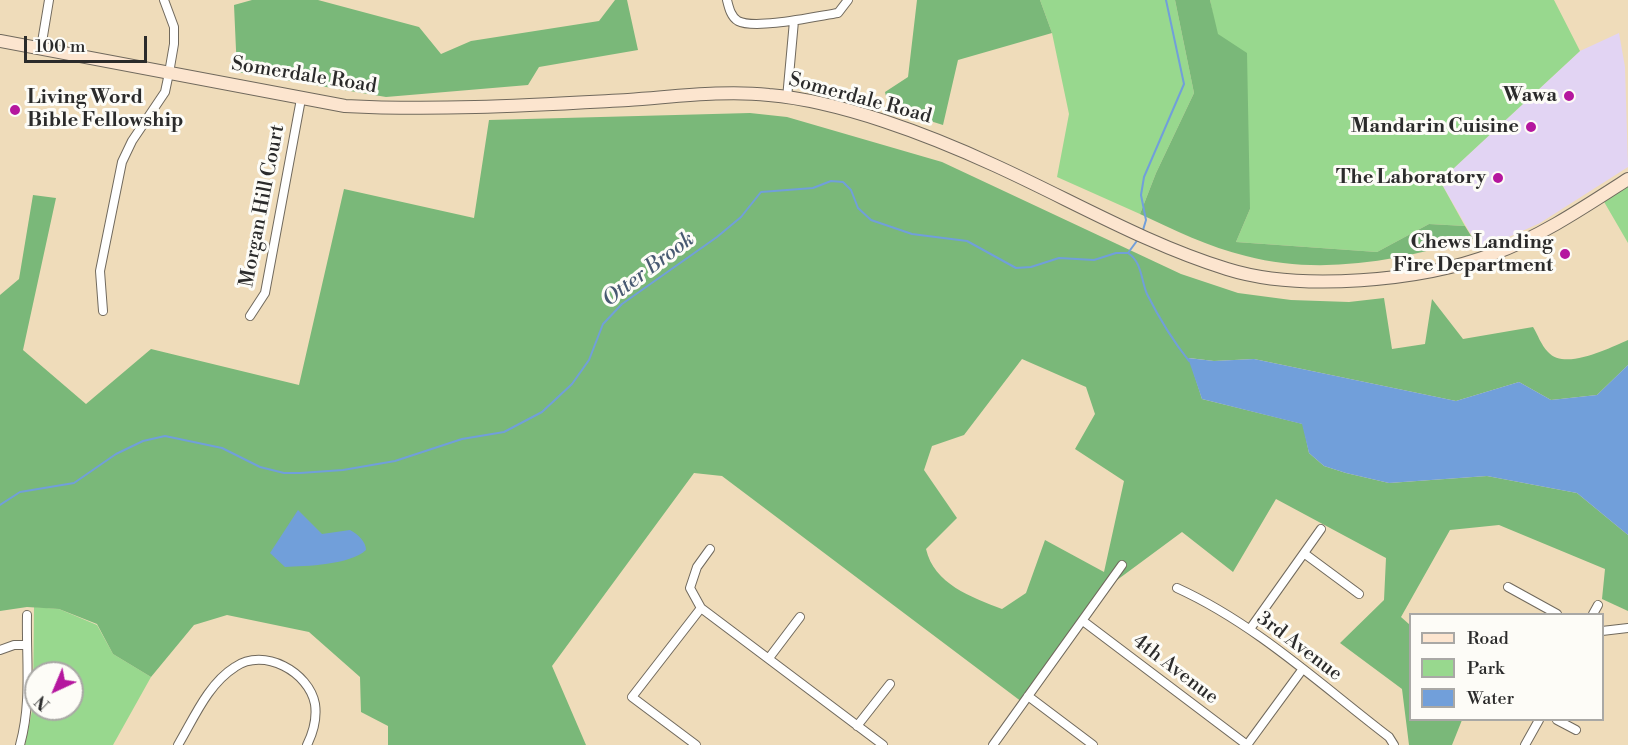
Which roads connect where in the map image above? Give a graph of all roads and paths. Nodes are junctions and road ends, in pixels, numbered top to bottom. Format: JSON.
{"nodes":[{"id":1,"x":49,"y":0,"type":"edge"},
{"id":2,"x":164,"y":0,"type":"edge"},
{"id":3,"x":728,"y":0,"type":"edge"},
{"id":4,"x":848,"y":0,"type":"edge"},
{"id":5,"x":794,"y":21,"type":"junction"},
{"id":6,"x":0,"y":41,"type":"edge"},
{"id":7,"x":40,"y":48,"type":"junction"},
{"id":8,"x":169,"y":73,"type":"junction"},
{"id":9,"x":787,"y":98,"type":"junction"},
{"id":10,"x":301,"y":99,"type":"junction"},
{"id":11,"x":1628,"y":179,"type":"edge"},
{"id":12,"x":103,"y":311,"type":"dead end"},
{"id":13,"x":250,"y":316,"type":"dead end"},
{"id":14,"x":1321,"y":530,"type":"dead end"},
{"id":15,"x":710,"y":549,"type":"dead end"},
{"id":16,"x":1305,"y":554,"type":"junction"},
{"id":17,"x":1122,"y":565,"type":"dead end"},
{"id":18,"x":1508,"y":587,"type":"dead end"},
{"id":19,"x":1177,"y":588,"type":"dead end"},
{"id":20,"x":1359,"y":594,"type":"dead end"},
{"id":21,"x":1598,"y":605,"type":"dead end"},
{"id":22,"x":701,"y":608,"type":"junction"},
{"id":23,"x":1554,"y":613,"type":"edge"},
{"id":24,"x":1594,"y":613,"type":"edge"},
{"id":25,"x":27,"y":615,"type":"dead end"},
{"id":26,"x":800,"y":617,"type":"dead end"},
{"id":27,"x":1083,"y":621,"type":"junction"},
{"id":28,"x":1628,"y":628,"type":"edge"},
{"id":29,"x":1250,"y":629,"type":"junction"},
{"id":30,"x":1604,"y":631,"type":"edge"},
{"id":31,"x":26,"y":645,"type":"junction"},
{"id":32,"x":0,"y":650,"type":"edge"},
{"id":33,"x":769,"y":658,"type":"junction"},
{"id":34,"x":1302,"y":670,"type":"junction"},
{"id":35,"x":890,"y":684,"type":"dead end"},
{"id":36,"x":1028,"y":696,"type":"junction"},
{"id":37,"x":1538,"y":721,"type":"edge"},
{"id":38,"x":1559,"y":721,"type":"edge"},
{"id":39,"x":857,"y":726,"type":"junction"},
{"id":40,"x":1576,"y":730,"type":"dead end"},
{"id":41,"x":310,"y":744,"type":"edge"},
{"id":42,"x":20,"y":745,"type":"edge"},
{"id":43,"x":178,"y":745,"type":"edge"},
{"id":44,"x":696,"y":745,"type":"edge"},
{"id":45,"x":883,"y":745,"type":"edge"},
{"id":46,"x":993,"y":745,"type":"edge"},
{"id":47,"x":1092,"y":745,"type":"edge"},
{"id":48,"x":1247,"y":745,"type":"edge"},
{"id":49,"x":1394,"y":745,"type":"edge"},
{"id":50,"x":1525,"y":745,"type":"edge"}],
"edges":[{"from":1,"to":7,"type":"street"},
{"from":2,"to":8,"type":"street"},
{"from":3,"to":5,"type":"street"},
{"from":4,"to":5,"type":"street"},
{"from":5,"to":9,"type":"street"},
{"from":6,"to":7,"type":"main road","name":"Somerdale Road"},
{"from":7,"to":8,"type":"main road","name":"Somerdale Road"},
{"from":8,"to":10,"type":"main road","name":"Somerdale Road"},
{"from":8,"to":12,"type":"street"},
{"from":9,"to":10,"type":"main road","name":"Somerdale Road"},
{"from":9,"to":11,"type":"main road","name":"Somerdale Road"},
{"from":10,"to":13,"type":"street","name":"Morgan Hill Court"},
{"from":14,"to":16,"type":"street"},
{"from":15,"to":22,"type":"street"},
{"from":16,"to":20,"type":"street"},
{"from":16,"to":29,"type":"street"},
{"from":17,"to":27,"type":"street"},
{"from":18,"to":23,"type":"street"},
{"from":19,"to":29,"type":"street","name":"3rd Avenue"},
{"from":21,"to":24,"type":"street"},
{"from":22,"to":33,"type":"street"},
{"from":22,"to":44,"type":"street"},
{"from":25,"to":31,"type":"street"},
{"from":26,"to":33,"type":"street"},
{"from":27,"to":36,"type":"street"},
{"from":27,"to":48,"type":"street","name":"4th Avenue"},
{"from":28,"to":30,"type":"street"},
{"from":29,"to":34,"type":"street","name":"3rd Avenue"},
{"from":31,"to":32,"type":"street"},
{"from":31,"to":42,"type":"street"},
{"from":33,"to":39,"type":"street"},
{"from":34,"to":48,"type":"street"},
{"from":34,"to":49,"type":"street","name":"3rd Avenue"},
{"from":35,"to":39,"type":"street"},
{"from":36,"to":46,"type":"street"},
{"from":36,"to":47,"type":"street"},
{"from":37,"to":50,"type":"street"},
{"from":38,"to":40,"type":"street"},
{"from":39,"to":45,"type":"street"},
{"from":41,"to":43,"type":"street"}]}
